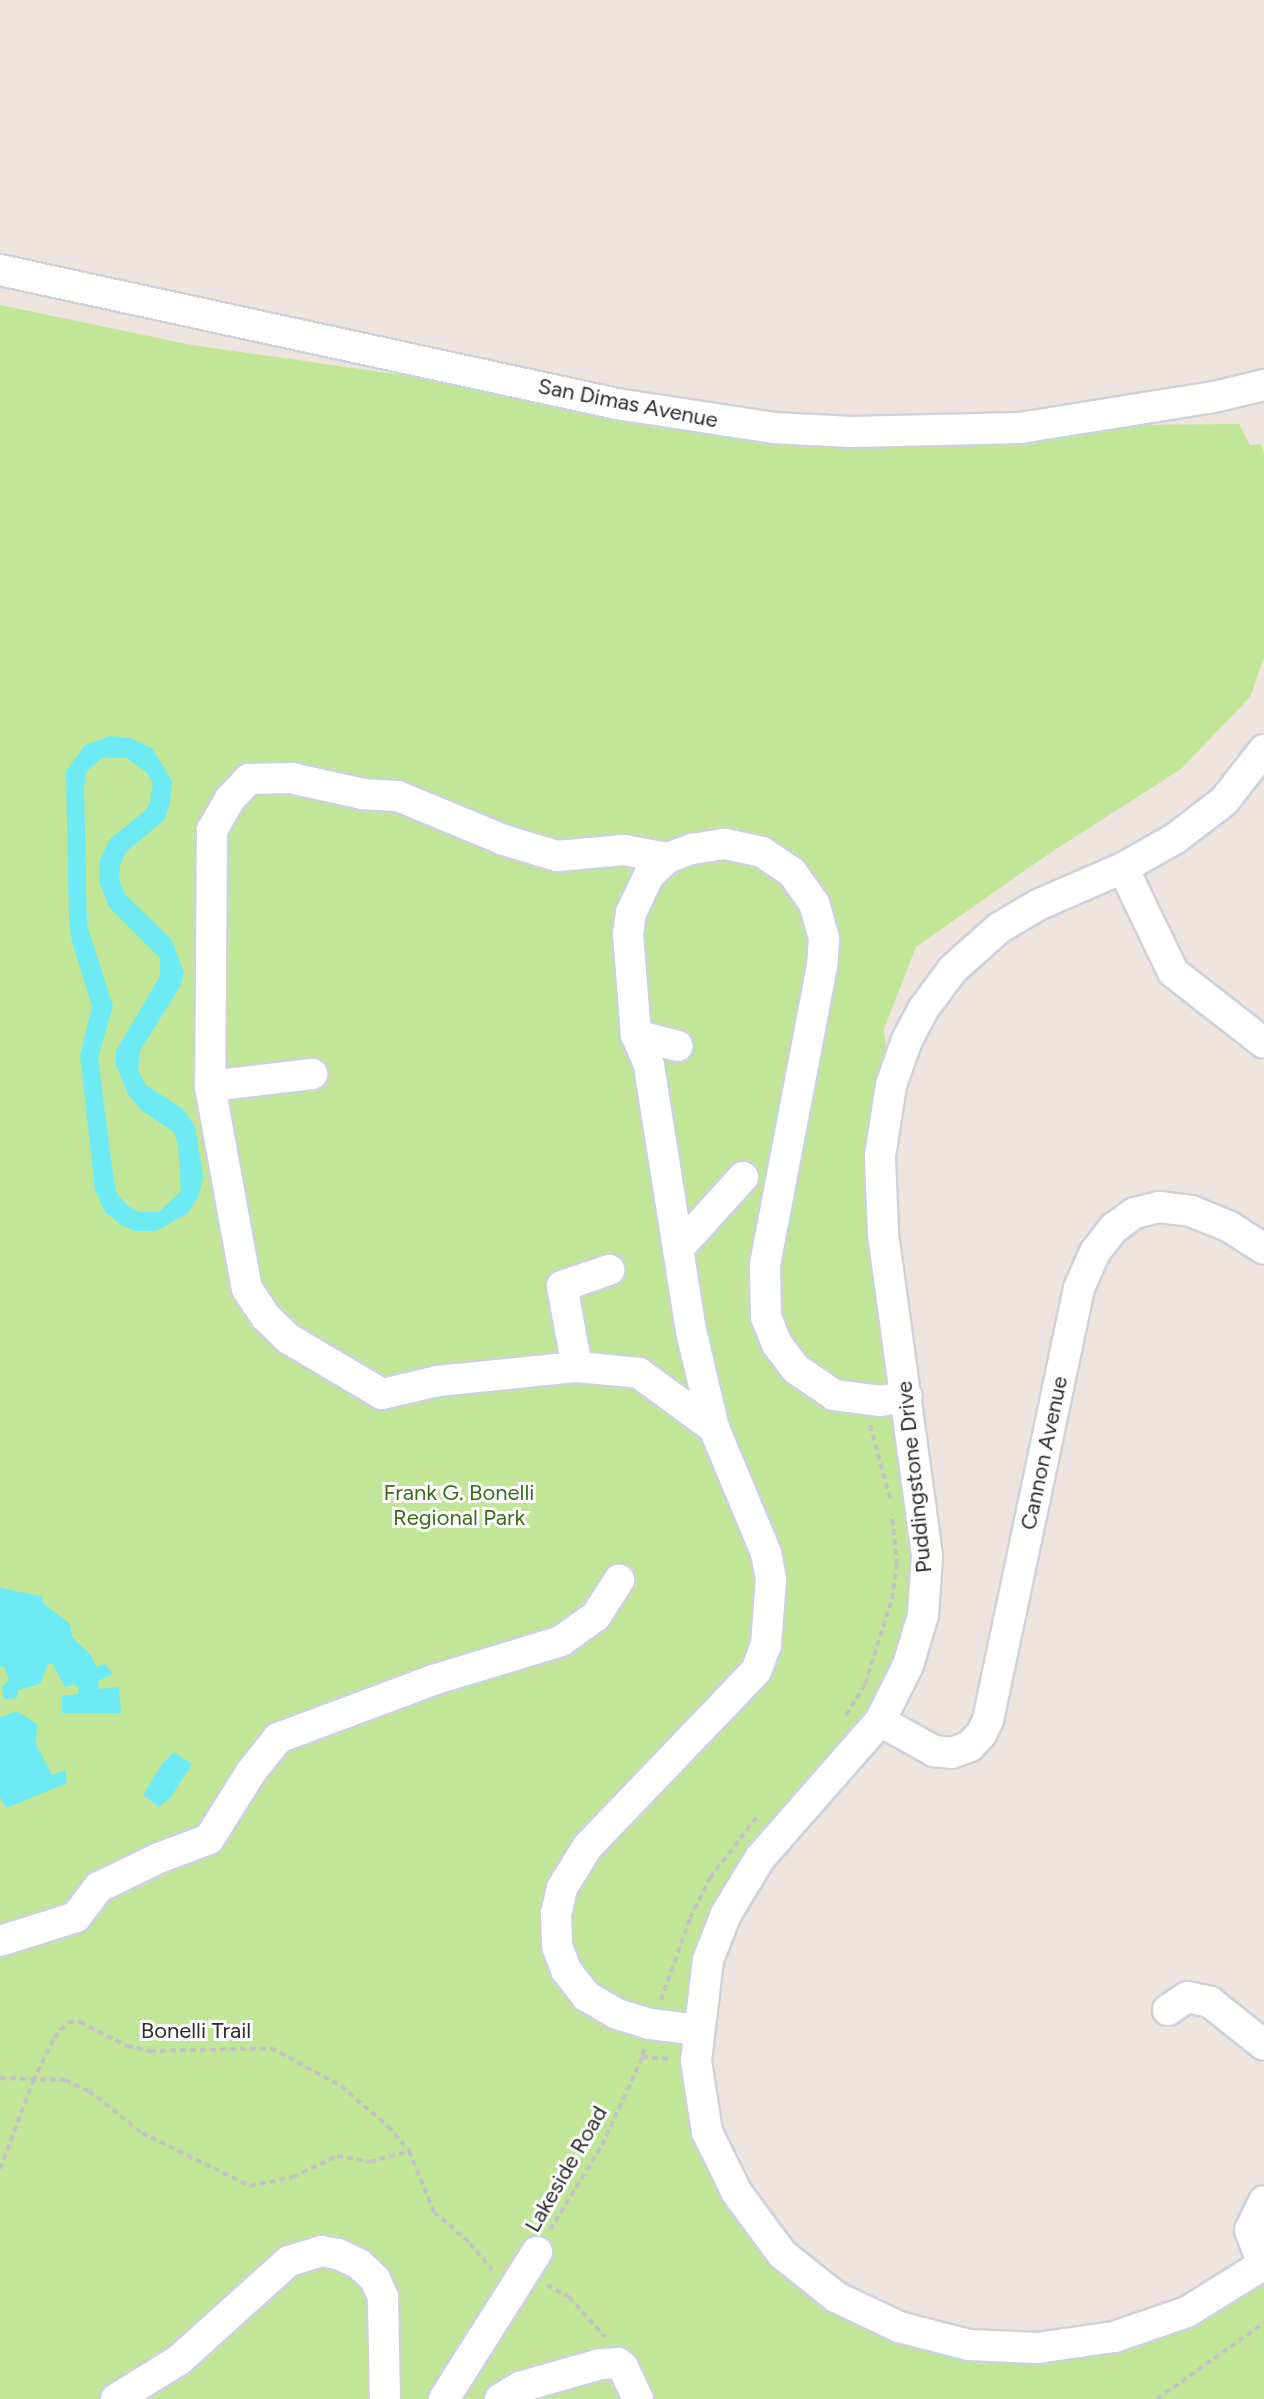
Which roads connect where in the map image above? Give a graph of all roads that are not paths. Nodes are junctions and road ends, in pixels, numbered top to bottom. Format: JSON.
{"nodes":[{"id":1,"x":0,"y":270,"type":"edge"},
{"id":2,"x":1264,"y":385,"type":"edge"},
{"id":3,"x":1264,"y":750,"type":"edge"},
{"id":4,"x":667,"y":858,"type":"junction"},
{"id":5,"x":1123,"y":868,"type":"junction"},
{"id":6,"x":636,"y":1035,"type":"junction"},
{"id":7,"x":1264,"y":1043,"type":"edge"},
{"id":8,"x":678,"y":1046,"type":"dead end"},
{"id":9,"x":649,"y":1065,"type":"junction"},
{"id":10,"x":312,"y":1074,"type":"dead end"},
{"id":11,"x":210,"y":1086,"type":"junction"},
{"id":12,"x":743,"y":1177,"type":"dead end"},
{"id":13,"x":678,"y":1249,"type":"junction"},
{"id":14,"x":1264,"y":1249,"type":"edge"},
{"id":15,"x":609,"y":1270,"type":"dead end"},
{"id":16,"x":691,"y":1331,"type":"junction"},
{"id":17,"x":577,"y":1367,"type":"junction"},
{"id":18,"x":907,"y":1396,"type":"junction"},
{"id":19,"x":714,"y":1428,"type":"junction"},
{"id":20,"x":619,"y":1580,"type":"dead end"},
{"id":21,"x":880,"y":1721,"type":"junction"},
{"id":22,"x":0,"y":1941,"type":"edge"},
{"id":23,"x":1168,"y":2010,"type":"dead end"},
{"id":24,"x":699,"y":2030,"type":"junction"},
{"id":25,"x":1264,"y":2045,"type":"edge"},
{"id":26,"x":1264,"y":2201,"type":"edge"},
{"id":27,"x":537,"y":2252,"type":"road end"},
{"id":28,"x":1264,"y":2264,"type":"edge"},
{"id":29,"x":116,"y":2399,"type":"edge"},
{"id":30,"x":385,"y":2399,"type":"edge"},
{"id":31,"x":444,"y":2399,"type":"edge"},
{"id":32,"x":500,"y":2399,"type":"edge"},
{"id":33,"x":638,"y":2399,"type":"edge"}],
"edges":[{"from":1,"to":2,"type":"street","name":"San Dimas Avenue"},
{"from":3,"to":5,"type":"street","name":"Puddingstone Drive"},
{"from":4,"to":6,"type":"street"},
{"from":4,"to":11,"type":"street"},
{"from":4,"to":18,"type":"street"},
{"from":5,"to":7,"type":"street"},
{"from":5,"to":18,"type":"street","name":"Puddingstone Drive"},
{"from":6,"to":8,"type":"street"},
{"from":6,"to":9,"type":"street"},
{"from":9,"to":13,"type":"street"},
{"from":9,"to":16,"type":"street"},
{"from":10,"to":11,"type":"street"},
{"from":11,"to":17,"type":"street"},
{"from":12,"to":13,"type":"street"},
{"from":13,"to":16,"type":"street"},
{"from":14,"to":21,"type":"street","name":"Cannon Avenue"},
{"from":15,"to":17,"type":"street"},
{"from":16,"to":19,"type":"street"},
{"from":17,"to":19,"type":"street"},
{"from":18,"to":21,"type":"street","name":"Puddingstone Drive"},
{"from":19,"to":24,"type":"street"},
{"from":20,"to":22,"type":"street"},
{"from":21,"to":24,"type":"street","name":"Puddingstone Drive"},
{"from":23,"to":25,"type":"street"},
{"from":24,"to":28,"type":"street","name":"Puddingstone Drive"},
{"from":26,"to":28,"type":"street"},
{"from":27,"to":31,"type":"street"},
{"from":29,"to":30,"type":"street"},
{"from":32,"to":33,"type":"street"}]}
